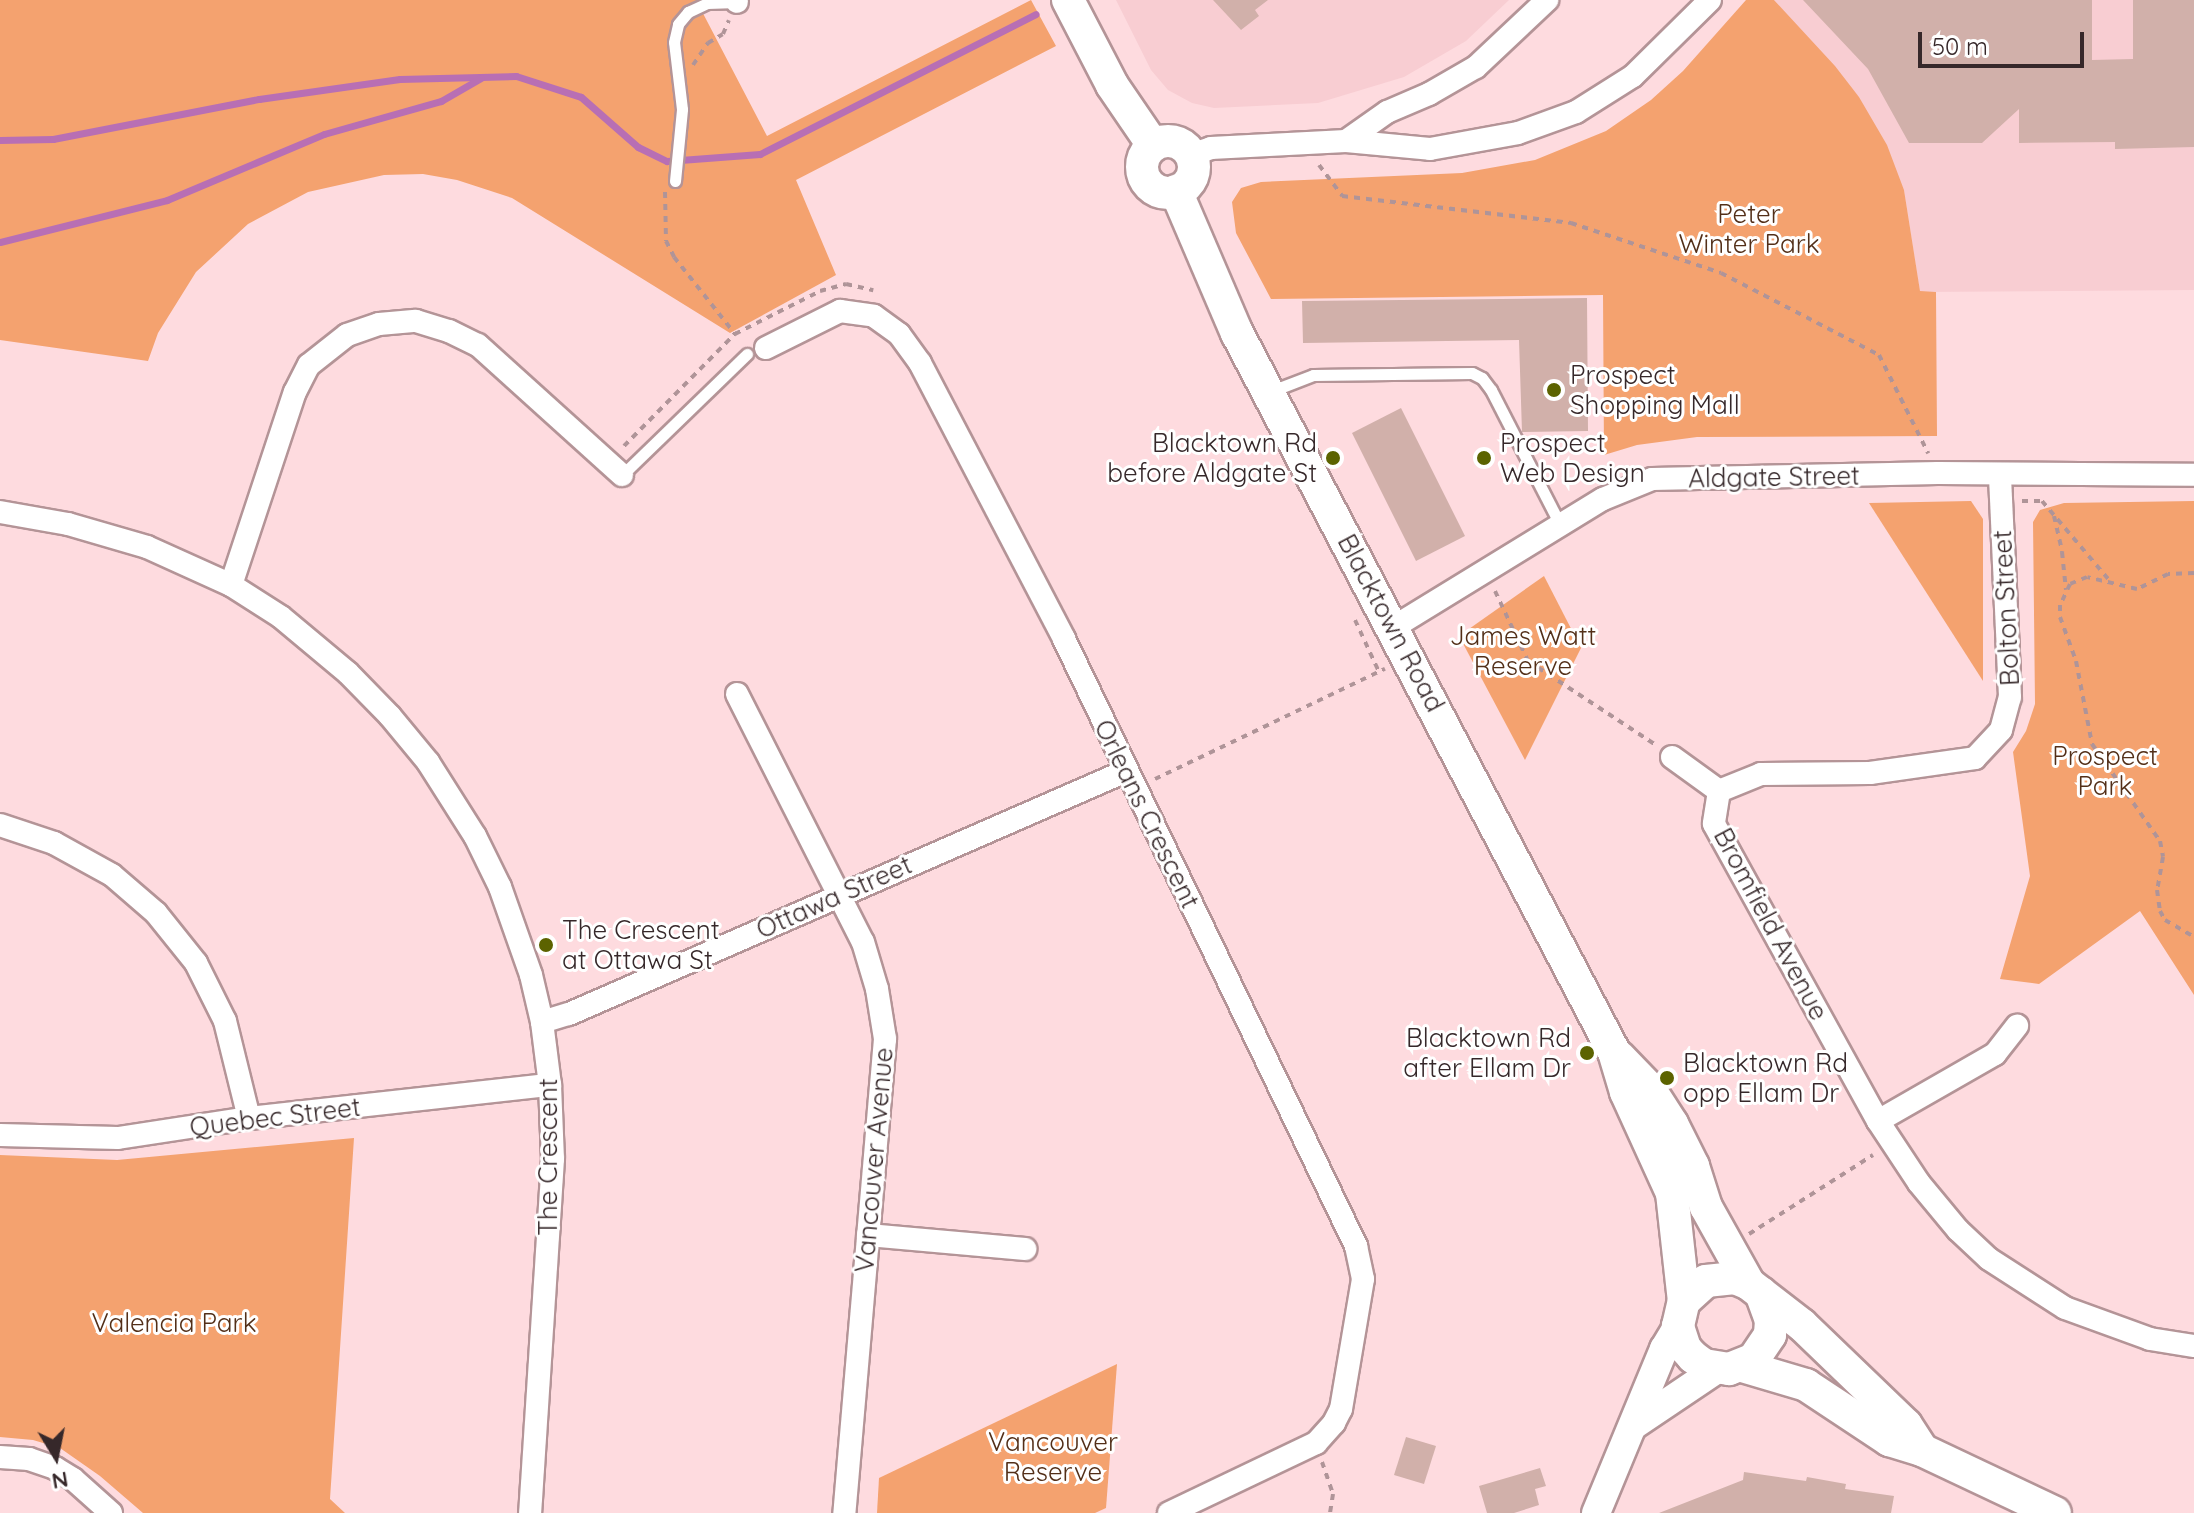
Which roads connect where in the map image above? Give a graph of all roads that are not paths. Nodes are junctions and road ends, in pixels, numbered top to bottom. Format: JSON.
{"nodes":[{"id":1,"x":1068,"y":0,"type":"edge"},
{"id":2,"x":1547,"y":0,"type":"edge"},
{"id":3,"x":1710,"y":0,"type":"edge"},
{"id":4,"x":737,"y":1,"type":"edge"},
{"id":5,"x":1346,"y":141,"type":"junction"},
{"id":6,"x":1153,"y":145,"type":"junction"},
{"id":7,"x":1191,"y":155,"type":"junction"},
{"id":8,"x":675,"y":181,"type":"dead end"},
{"id":9,"x":1176,"y":191,"type":"junction"},
{"id":10,"x":756,"y":351,"type":"joint"},
{"id":11,"x":1268,"y":392,"type":"junction"},
{"id":12,"x":615,"y":469,"type":"joint"},
{"id":13,"x":2000,"y":475,"type":"junction"},
{"id":14,"x":2194,"y":475,"type":"edge"},
{"id":15,"x":0,"y":512,"type":"edge"},
{"id":16,"x":1560,"y":524,"type":"junction"},
{"id":17,"x":231,"y":585,"type":"junction"},
{"id":18,"x":1394,"y":627,"type":"junction"},
{"id":19,"x":737,"y":694,"type":"dead end"},
{"id":20,"x":1672,"y":757,"type":"road end"},
{"id":21,"x":1130,"y":780,"type":"junction"},
{"id":22,"x":1719,"y":791,"type":"junction"},
{"id":23,"x":0,"y":825,"type":"edge"},
{"id":24,"x":841,"y":894,"type":"junction"},
{"id":25,"x":542,"y":1022,"type":"junction"},
{"id":26,"x":2017,"y":1026,"type":"dead end"},
{"id":27,"x":1614,"y":1052,"type":"junction"},
{"id":28,"x":550,"y":1085,"type":"junction"},
{"id":29,"x":249,"y":1118,"type":"junction"},
{"id":30,"x":1878,"y":1121,"type":"junction"},
{"id":31,"x":0,"y":1135,"type":"edge"},
{"id":32,"x":868,"y":1235,"type":"junction"},
{"id":33,"x":1025,"y":1249,"type":"dead end"},
{"id":34,"x":1755,"y":1288,"type":"junction"},
{"id":35,"x":1681,"y":1313,"type":"junction"},
{"id":36,"x":2194,"y":1346,"type":"edge"},
{"id":37,"x":1729,"y":1368,"type":"junction"},
{"id":38,"x":1634,"y":1425,"type":"junction"},
{"id":39,"x":1922,"y":1450,"type":"junction"},
{"id":40,"x":0,"y":1457,"type":"edge"},
{"id":41,"x":111,"y":1513,"type":"edge"},
{"id":42,"x":530,"y":1513,"type":"edge"},
{"id":43,"x":844,"y":1513,"type":"edge"},
{"id":44,"x":1169,"y":1513,"type":"edge"},
{"id":45,"x":1596,"y":1513,"type":"edge"},
{"id":46,"x":2055,"y":1513,"type":"edge"}],
"edges":[{"from":1,"to":6,"type":"main road"},
{"from":2,"to":5,"type":"street"},
{"from":3,"to":5,"type":"street"},
{"from":4,"to":8,"type":"lane"},
{"from":5,"to":7,"type":"street"},
{"from":6,"to":7,"type":"main road"},
{"from":6,"to":9,"type":"main road"},
{"from":7,"to":9,"type":"main road"},
{"from":9,"to":11,"type":"main road","name":"Blacktown Road"},
{"from":10,"to":12,"type":"lane"},
{"from":10,"to":21,"type":"street","name":"Orleans Crescent"},
{"from":11,"to":16,"type":"lane"},
{"from":11,"to":18,"type":"main road","name":"Blacktown Road"},
{"from":12,"to":17,"type":"street"},
{"from":13,"to":14,"type":"street","name":"Aldgate Street"},
{"from":13,"to":16,"type":"street","name":"Aldgate Street"},
{"from":13,"to":22,"type":"street","name":"Bolton Street"},
{"from":15,"to":17,"type":"street","name":"The Crescent"},
{"from":16,"to":18,"type":"street","name":"Aldgate Street"},
{"from":17,"to":25,"type":"street","name":"The Crescent"},
{"from":18,"to":27,"type":"main road","name":"Blacktown Road"},
{"from":19,"to":24,"type":"street","name":"Vancouver Avenue"},
{"from":20,"to":22,"type":"street"},
{"from":21,"to":24,"type":"street","name":"Ottawa Street"},
{"from":21,"to":44,"type":"street","name":"Orleans Crescent"},
{"from":22,"to":30,"type":"street","name":"Bromfield Avenue"},
{"from":23,"to":29,"type":"street"},
{"from":24,"to":25,"type":"street","name":"Ottawa Street"},
{"from":24,"to":32,"type":"street","name":"Vancouver Avenue"},
{"from":25,"to":28,"type":"street","name":"The Crescent"},
{"from":26,"to":30,"type":"street"},
{"from":27,"to":34,"type":"main road","name":"Blacktown Road"},
{"from":27,"to":35,"type":"main road","name":"Blacktown Road"},
{"from":28,"to":29,"type":"street","name":"Quebec Street"},
{"from":28,"to":42,"type":"street","name":"The Crescent"},
{"from":29,"to":31,"type":"street","name":"Quebec Street"},
{"from":30,"to":36,"type":"street","name":"Bromfield Avenue"},
{"from":32,"to":33,"type":"street"},
{"from":32,"to":43,"type":"street","name":"Vancouver Avenue"},
{"from":34,"to":35,"type":"main road"},
{"from":34,"to":37,"type":"main road"},
{"from":34,"to":39,"type":"main road","name":"Blacktown Road"},
{"from":35,"to":37,"type":"main road"},
{"from":35,"to":38,"type":"street"},
{"from":37,"to":38,"type":"street"},
{"from":37,"to":39,"type":"main road","name":"Blacktown Road"},
{"from":38,"to":45,"type":"street"},
{"from":39,"to":46,"type":"main road","name":"Blacktown Road"},
{"from":40,"to":41,"type":"street"}]}
